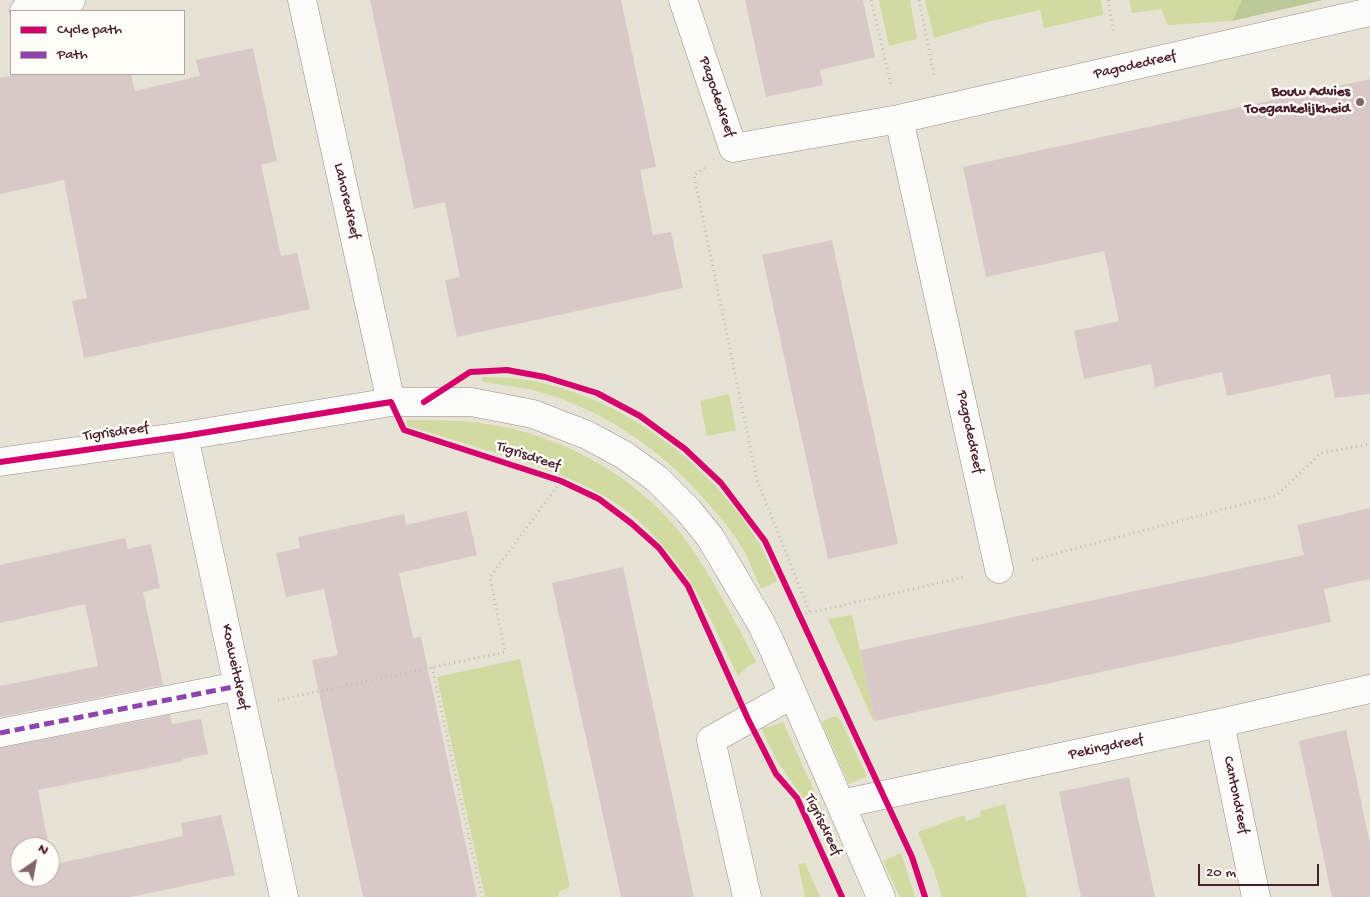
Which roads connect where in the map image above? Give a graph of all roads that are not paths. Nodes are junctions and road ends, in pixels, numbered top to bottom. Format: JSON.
{"nodes":[{"id":1,"x":72,"y":0,"type":"edge"},
{"id":2,"x":302,"y":0,"type":"edge"},
{"id":3,"x":683,"y":0,"type":"edge"},
{"id":4,"x":28,"y":10,"type":"edge"},
{"id":5,"x":1370,"y":12,"type":"edge"},
{"id":6,"x":899,"y":119,"type":"junction"},
{"id":7,"x":391,"y":402,"type":"junction"},
{"id":8,"x":184,"y":436,"type":"junction"},
{"id":9,"x":0,"y":462,"type":"edge"},
{"id":10,"x":999,"y":569,"type":"road end"},
{"id":11,"x":1370,"y":689,"type":"edge"},
{"id":12,"x":793,"y":694,"type":"junction"},
{"id":13,"x":241,"y":697,"type":"junction"},
{"id":14,"x":1220,"y":723,"type":"junction"},
{"id":15,"x":0,"y":733,"type":"edge"},
{"id":16,"x":841,"y":804,"type":"junction"},
{"id":17,"x":284,"y":897,"type":"edge"},
{"id":18,"x":747,"y":897,"type":"edge"},
{"id":19,"x":881,"y":897,"type":"edge"},
{"id":20,"x":1256,"y":897,"type":"edge"}],
"edges":[{"from":1,"to":4,"type":"street"},
{"from":2,"to":7,"type":"street","name":"Lahoredreef"},
{"from":3,"to":6,"type":"street","name":"Pagodedreef"},
{"from":5,"to":6,"type":"street","name":"Pagodedreef"},
{"from":6,"to":10,"type":"street","name":"Pagodedreef"},
{"from":7,"to":8,"type":"street","name":"Tigrisdreef"},
{"from":7,"to":12,"type":"street","name":"Tigrisdreef"},
{"from":8,"to":9,"type":"street","name":"Tigrisdreef"},
{"from":8,"to":13,"type":"street","name":"Koeweitdreef"},
{"from":11,"to":14,"type":"street","name":"Pekingdreef"},
{"from":12,"to":16,"type":"street","name":"Tigrisdreef"},
{"from":12,"to":18,"type":"street"},
{"from":13,"to":15,"type":"street"},
{"from":13,"to":17,"type":"street","name":"Koeweitdreef"},
{"from":14,"to":16,"type":"street","name":"Pekingdreef"},
{"from":14,"to":20,"type":"street","name":"Cantondreef"},
{"from":16,"to":19,"type":"street","name":"Tigrisdreef"}]}
